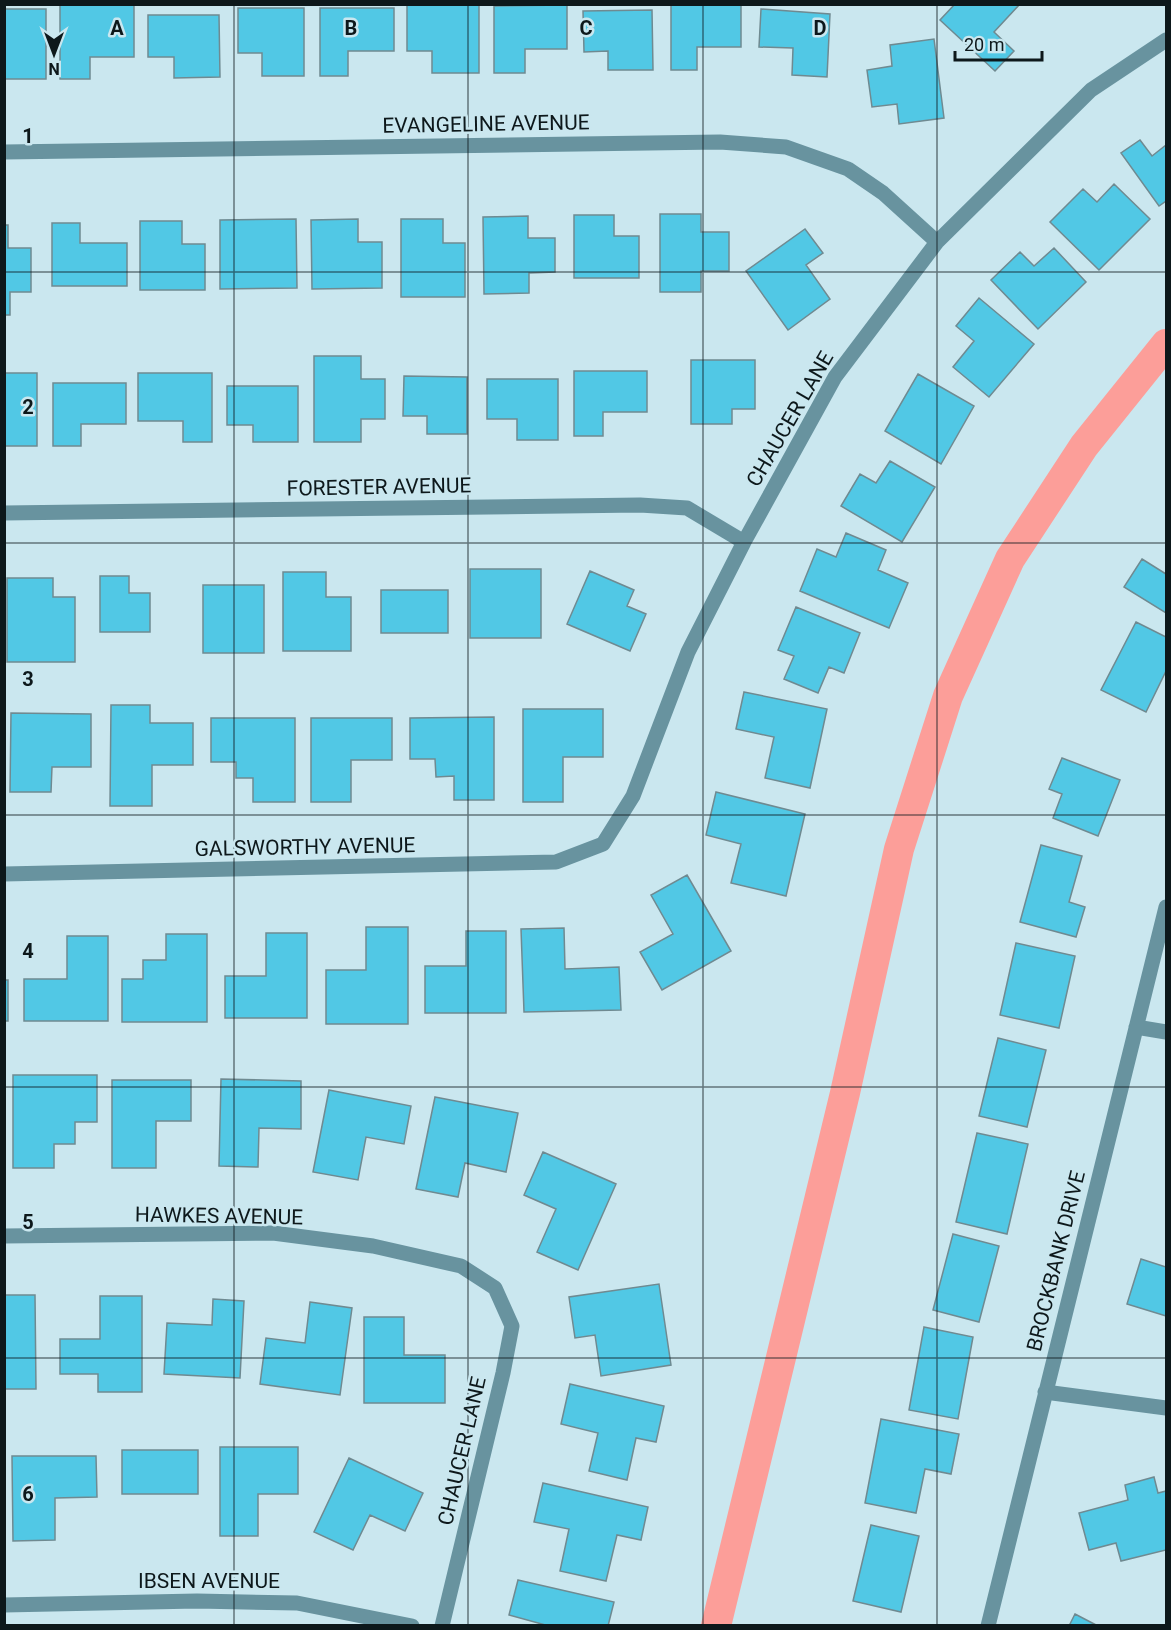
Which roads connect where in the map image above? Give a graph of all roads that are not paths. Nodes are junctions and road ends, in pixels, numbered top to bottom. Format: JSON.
{"nodes":[{"id":1,"x":1167,"y":40,"type":"edge"},
{"id":2,"x":4,"y":152,"type":"edge"},
{"id":3,"x":937,"y":242,"type":"junction"},
{"id":4,"x":4,"y":513,"type":"edge"},
{"id":5,"x":744,"y":542,"type":"junction"},
{"id":6,"x":603,"y":844,"type":"joint"},
{"id":7,"x":4,"y":874,"type":"edge"},
{"id":8,"x":1167,"y":907,"type":"edge"},
{"id":9,"x":1136,"y":1027,"type":"junction"},
{"id":10,"x":1167,"y":1032,"type":"edge"},
{"id":11,"x":4,"y":1236,"type":"edge"},
{"id":12,"x":495,"y":1288,"type":"joint"},
{"id":13,"x":1045,"y":1392,"type":"junction"},
{"id":14,"x":1167,"y":1407,"type":"edge"},
{"id":15,"x":4,"y":1605,"type":"edge"},
{"id":16,"x":412,"y":1626,"type":"edge"},
{"id":17,"x":442,"y":1626,"type":"edge"},
{"id":18,"x":988,"y":1626,"type":"edge"}],
"edges":[{"from":1,"to":3,"type":"street","name":"CHAUCER LANE"},
{"from":2,"to":3,"type":"street","name":"EVANGELINE AVENUE"},
{"from":3,"to":5,"type":"street","name":"CHAUCER LANE"},
{"from":4,"to":5,"type":"street","name":"FORESTER AVENUE"},
{"from":5,"to":6,"type":"street","name":"CHAUCER LANE"},
{"from":6,"to":7,"type":"street","name":"GALSWORTHY AVENUE"},
{"from":8,"to":9,"type":"street","name":"BROCKBANK DRIVE"},
{"from":9,"to":10,"type":"street"},
{"from":9,"to":13,"type":"street","name":"BROCKBANK DRIVE"},
{"from":11,"to":12,"type":"street","name":"HAWKES AVENUE"},
{"from":12,"to":17,"type":"street","name":"CHAUCER LANE"},
{"from":13,"to":14,"type":"street"},
{"from":13,"to":18,"type":"street","name":"BROCKBANK DRIVE"},
{"from":15,"to":16,"type":"street","name":"IBSEN AVENUE"}]}
